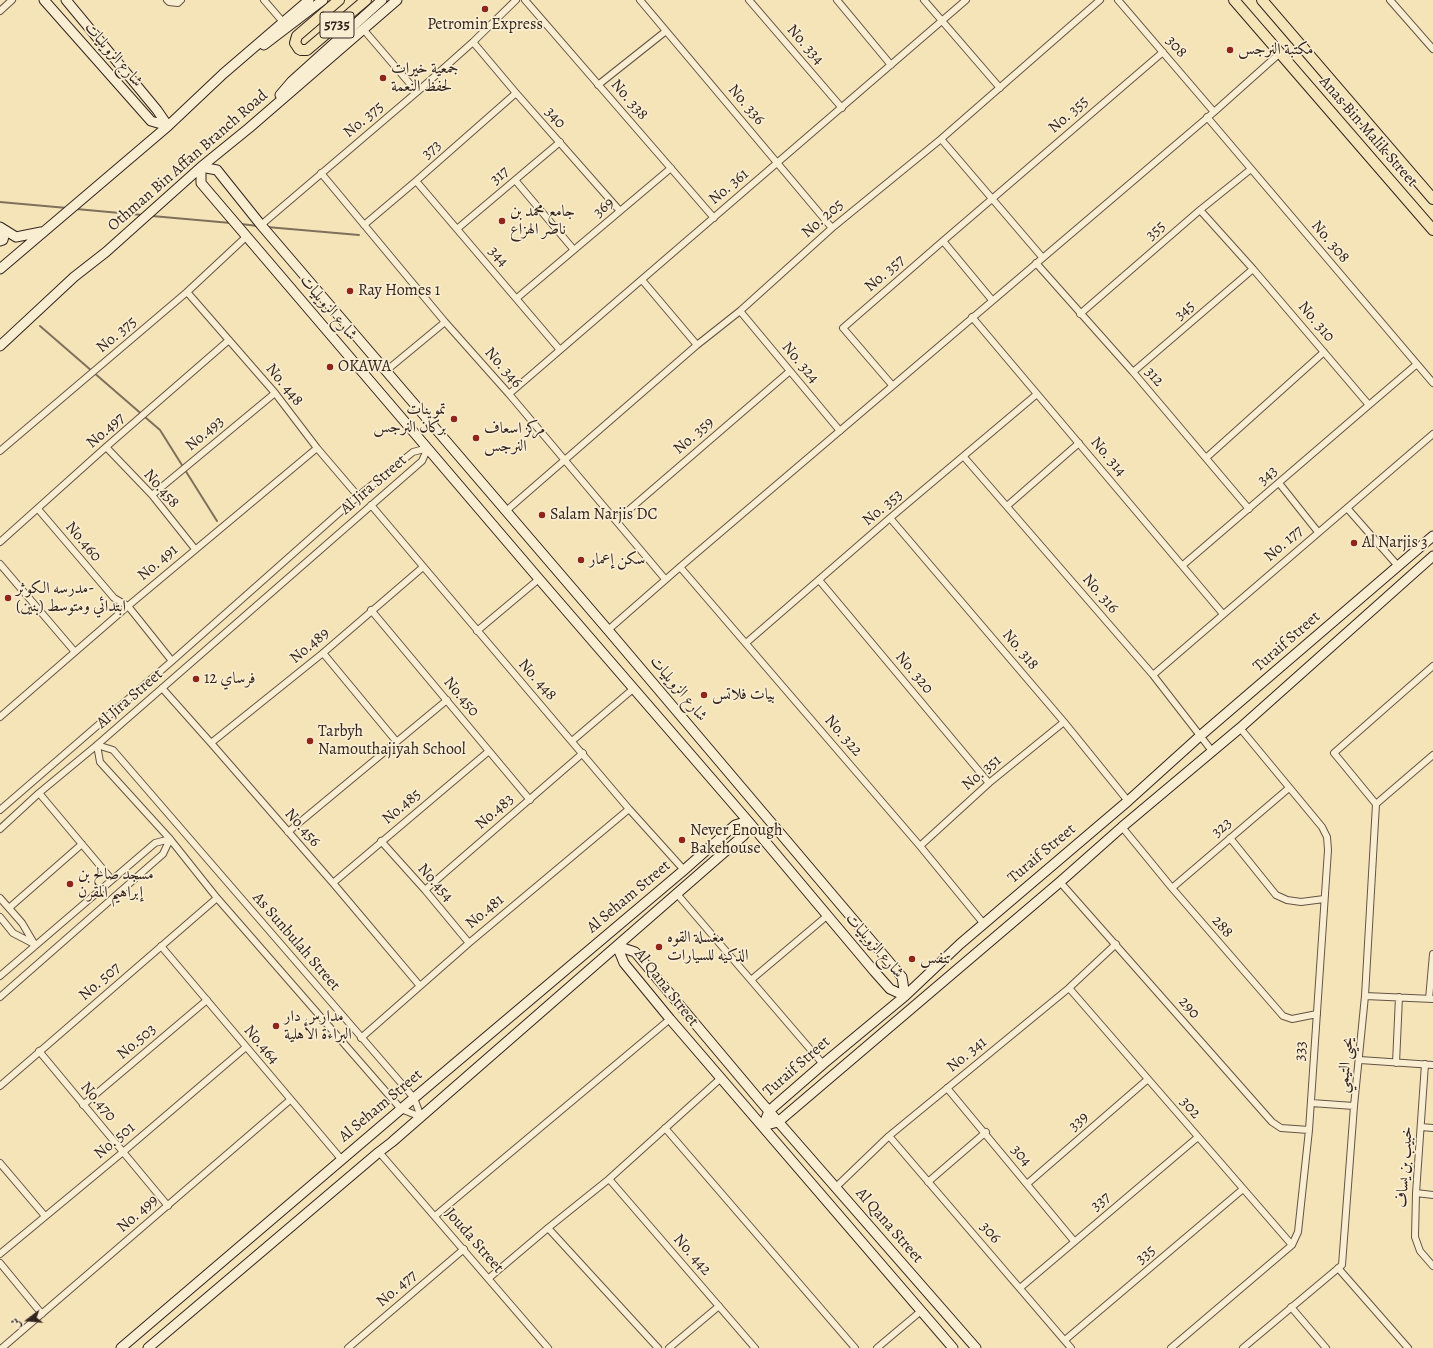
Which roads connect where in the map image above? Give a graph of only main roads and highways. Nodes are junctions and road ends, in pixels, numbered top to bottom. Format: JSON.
{"nodes":[{"id":1,"x":339,"y":0,"type":"edge"},
{"id":2,"x":366,"y":0,"type":"edge"},
{"id":3,"x":1234,"y":0,"type":"edge"},
{"id":4,"x":1262,"y":0,"type":"edge"},
{"id":5,"x":1433,"y":199,"type":"edge"},
{"id":6,"x":1433,"y":230,"type":"edge"}],
"edges":[{"from":1,"to":2,"type":"main road","number":"5735"},
{"from":3,"to":6,"type":"main road","name":"Anas Bin Malik Street"},
{"from":4,"to":5,"type":"main road","name":"Anas Bin Malik Street"}]}
